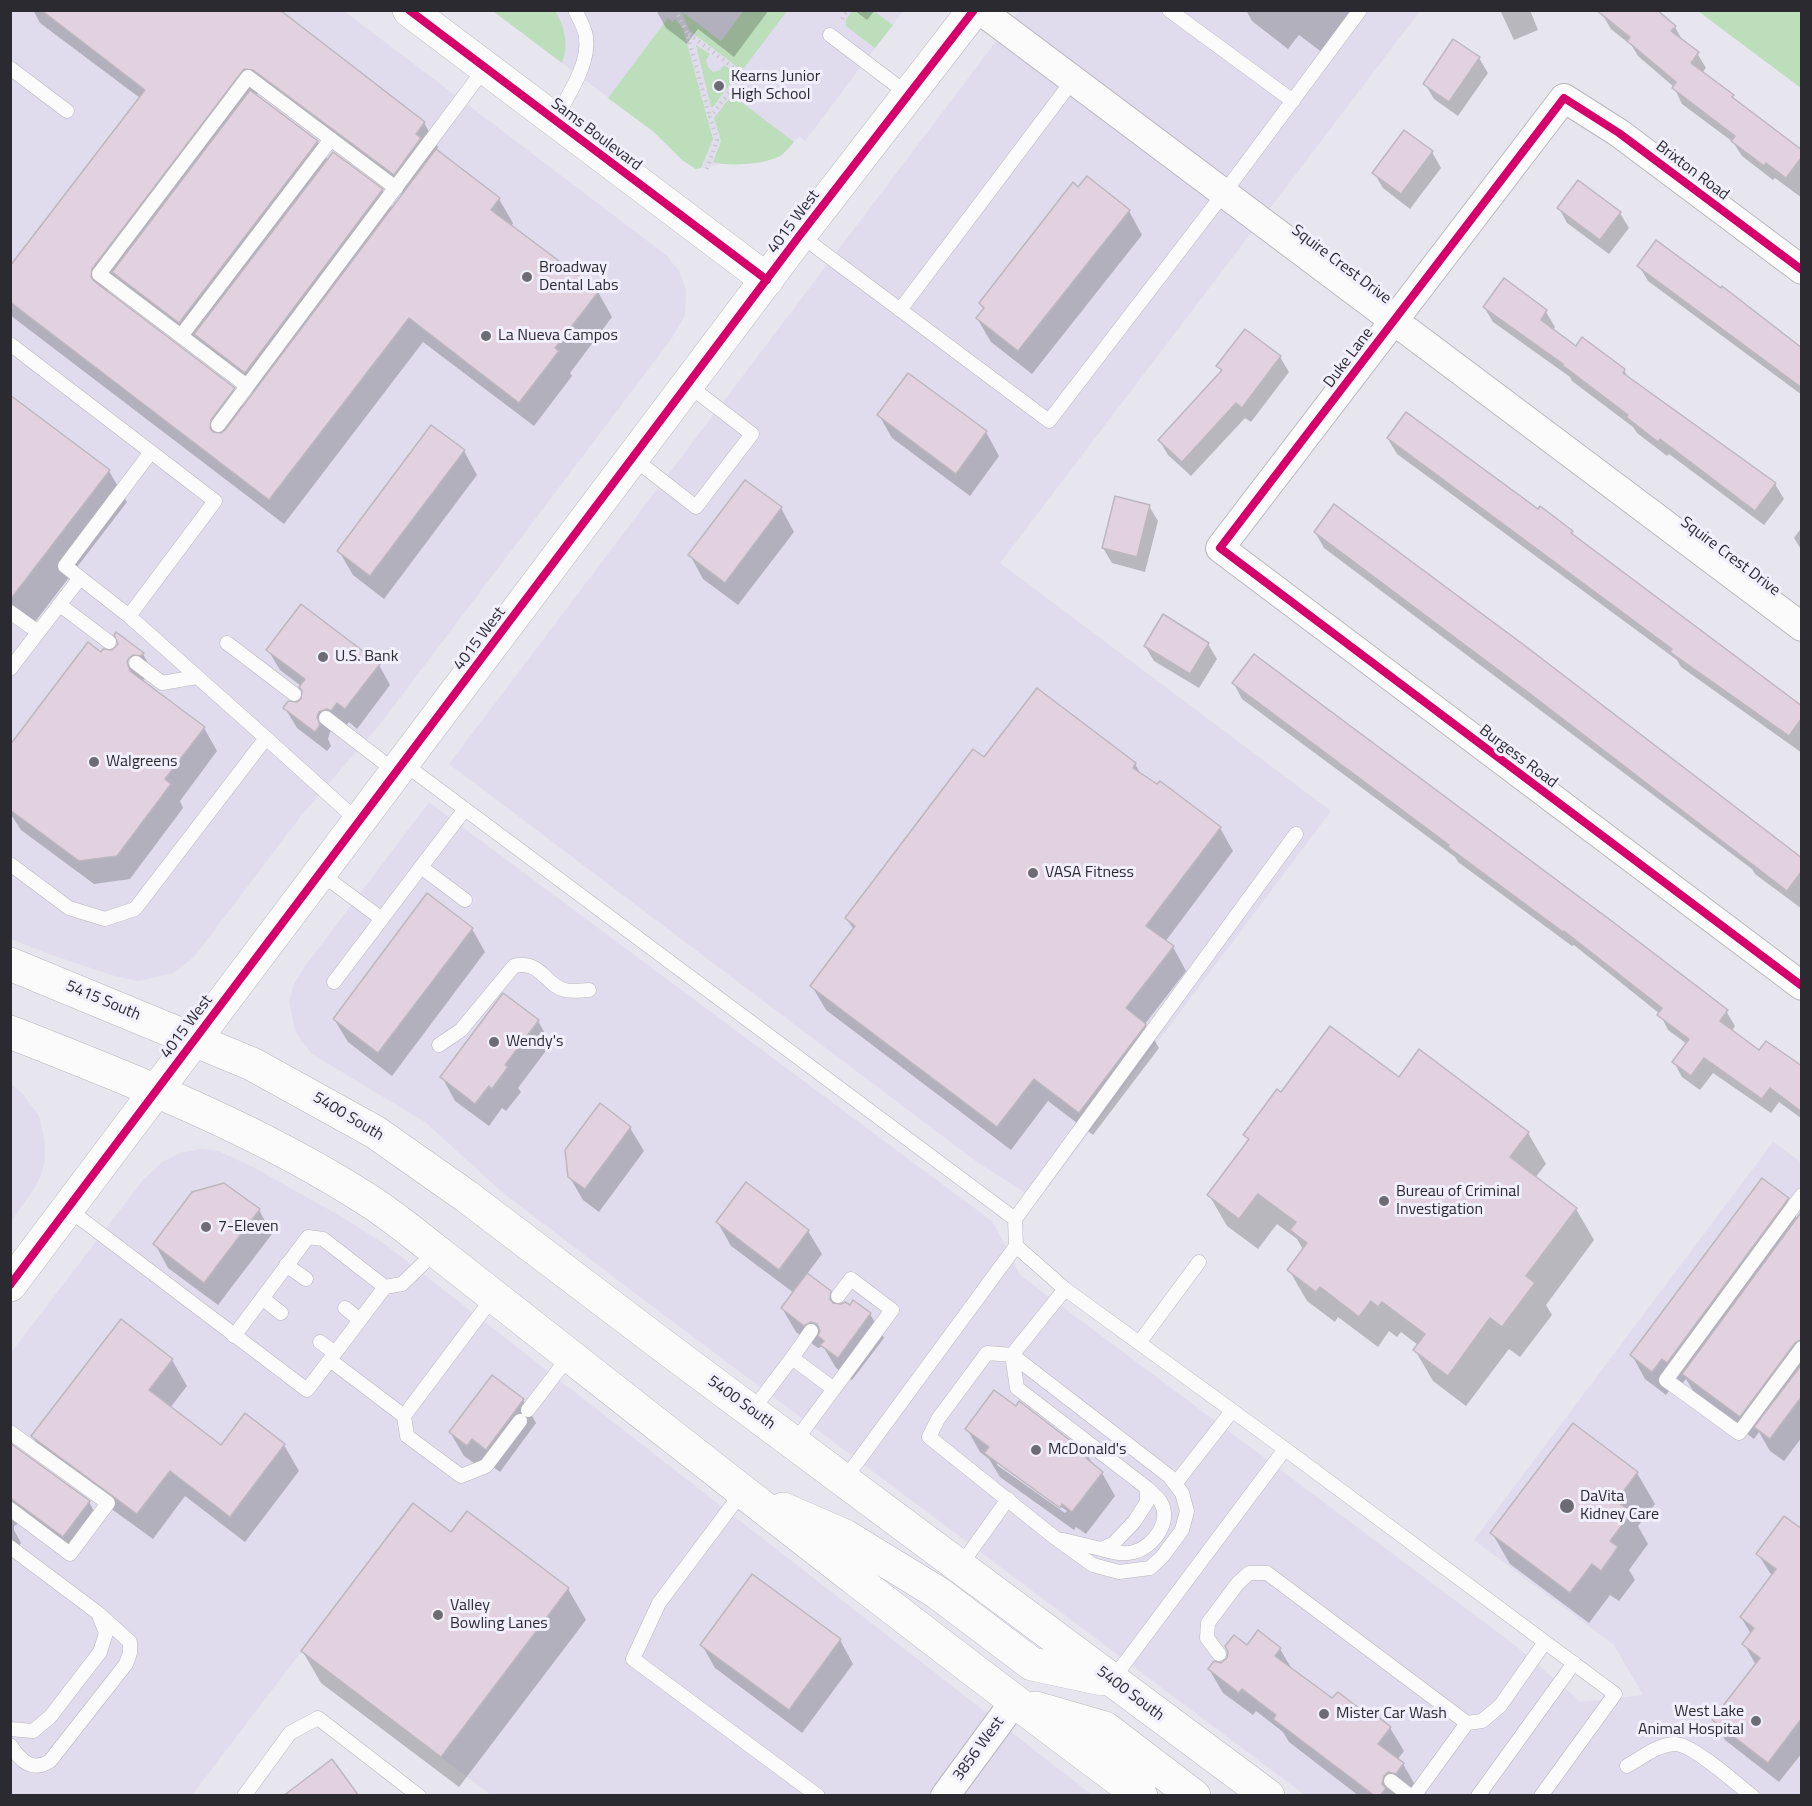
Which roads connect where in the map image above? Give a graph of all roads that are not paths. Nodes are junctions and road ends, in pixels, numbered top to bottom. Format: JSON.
{"nodes":[{"id":1,"x":409,"y":10,"type":"edge"},
{"id":2,"x":575,"y":10,"type":"edge"},
{"id":3,"x":974,"y":10,"type":"edge"},
{"id":4,"x":980,"y":10,"type":"edge"},
{"id":5,"x":1169,"y":10,"type":"edge"},
{"id":6,"x":1360,"y":10,"type":"edge"},
{"id":7,"x":830,"y":35,"type":"dead end"},
{"id":8,"x":485,"y":68,"type":"junction"},
{"id":9,"x":10,"y":69,"type":"edge"},
{"id":10,"x":1073,"y":80,"type":"junction"},
{"id":11,"x":909,"y":95,"type":"junction"},
{"id":12,"x":1564,"y":98,"type":"joint"},
{"id":13,"x":1293,"y":101,"type":"junction"},
{"id":14,"x":67,"y":111,"type":"dead end"},
{"id":15,"x":555,"y":120,"type":"junction"},
{"id":16,"x":331,"y":139,"type":"junction"},
{"id":17,"x":396,"y":188,"type":"junction"},
{"id":18,"x":1224,"y":193,"type":"junction"},
{"id":19,"x":800,"y":235,"type":"junction"},
{"id":20,"x":1802,"y":270,"type":"edge"},
{"id":21,"x":767,"y":280,"type":"junction"},
{"id":22,"x":900,"y":310,"type":"junction"},
{"id":23,"x":1393,"y":322,"type":"junction"},
{"id":24,"x":181,"y":336,"type":"junction"},
{"id":25,"x":10,"y":344,"type":"edge"},
{"id":26,"x":688,"y":385,"type":"junction"},
{"id":27,"x":248,"y":386,"type":"junction"},
{"id":28,"x":218,"y":425,"type":"dead end"},
{"id":29,"x":151,"y":452,"type":"junction"},
{"id":30,"x":633,"y":458,"type":"junction"},
{"id":31,"x":1220,"y":548,"type":"joint"},
{"id":32,"x":80,"y":578,"type":"junction"},
{"id":33,"x":60,"y":605,"type":"junction"},
{"id":34,"x":10,"y":612,"type":"edge"},
{"id":35,"x":129,"y":616,"type":"junction"},
{"id":36,"x":1802,"y":627,"type":"edge"},
{"id":37,"x":38,"y":632,"type":"junction"},
{"id":38,"x":109,"y":642,"type":"dead end"},
{"id":39,"x":227,"y":643,"type":"dead end"},
{"id":40,"x":136,"y":663,"type":"dead end"},
{"id":41,"x":10,"y":669,"type":"edge"},
{"id":42,"x":197,"y":676,"type":"junction"},
{"id":43,"x":294,"y":694,"type":"dead end"},
{"id":44,"x":326,"y":718,"type":"dead end"},
{"id":45,"x":266,"y":738,"type":"junction"},
{"id":46,"x":400,"y":768,"type":"junction"},
{"id":47,"x":465,"y":809,"type":"junction"},
{"id":48,"x":359,"y":822,"type":"junction"},
{"id":49,"x":1296,"y":834,"type":"dead end"},
{"id":50,"x":10,"y":864,"type":"edge"},
{"id":51,"x":421,"y":867,"type":"junction"},
{"id":52,"x":320,"y":873,"type":"junction"},
{"id":53,"x":465,"y":900,"type":"dead end"},
{"id":54,"x":382,"y":919,"type":"junction"},
{"id":55,"x":10,"y":963,"type":"edge"},
{"id":56,"x":334,"y":982,"type":"dead end"},
{"id":57,"x":1802,"y":986,"type":"edge"},
{"id":58,"x":590,"y":990,"type":"dead end"},
{"id":59,"x":10,"y":1032,"type":"edge"},
{"id":60,"x":195,"y":1040,"type":"junction"},
{"id":61,"x":440,"y":1045,"type":"dead end"},
{"id":62,"x":156,"y":1090,"type":"junction"},
{"id":63,"x":1802,"y":1195,"type":"edge"},
{"id":64,"x":68,"y":1209,"type":"junction"},
{"id":65,"x":1015,"y":1219,"type":"junction"},
{"id":66,"x":1016,"y":1246,"type":"junction"},
{"id":67,"x":436,"y":1251,"type":"junction"},
{"id":68,"x":1198,"y":1262,"type":"dead end"},
{"id":69,"x":286,"y":1265,"type":"junction"},
{"id":70,"x":306,"y":1279,"type":"dead end"},
{"id":71,"x":10,"y":1285,"type":"edge"},
{"id":72,"x":385,"y":1287,"type":"junction"},
{"id":73,"x":1065,"y":1289,"type":"junction"},
{"id":74,"x":494,"y":1296,"type":"junction"},
{"id":75,"x":838,"y":1296,"type":"dead end"},
{"id":76,"x":262,"y":1298,"type":"junction"},
{"id":77,"x":345,"y":1308,"type":"dead end"},
{"id":78,"x":281,"y":1313,"type":"dead end"},
{"id":79,"x":360,"y":1319,"type":"junction"},
{"id":80,"x":812,"y":1331,"type":"dead end"},
{"id":81,"x":234,"y":1336,"type":"junction"},
{"id":82,"x":320,"y":1342,"type":"dead end"},
{"id":83,"x":1139,"y":1343,"type":"junction"},
{"id":84,"x":1802,"y":1348,"type":"edge"},
{"id":85,"x":570,"y":1355,"type":"junction"},
{"id":86,"x":1012,"y":1355,"type":"junction"},
{"id":87,"x":333,"y":1356,"type":"junction"},
{"id":88,"x":792,"y":1358,"type":"junction"},
{"id":89,"x":834,"y":1389,"type":"junction"},
{"id":90,"x":752,"y":1411,"type":"junction"},
{"id":91,"x":1232,"y":1411,"type":"junction"},
{"id":92,"x":404,"y":1416,"type":"junction"},
{"id":93,"x":10,"y":1432,"type":"edge"},
{"id":94,"x":794,"y":1443,"type":"junction"},
{"id":95,"x":1285,"y":1449,"type":"junction"},
{"id":96,"x":843,"y":1480,"type":"junction"},
{"id":97,"x":1175,"y":1484,"type":"junction"},
{"id":98,"x":1147,"y":1488,"type":"junction"},
{"id":99,"x":743,"y":1491,"type":"junction"},
{"id":100,"x":1008,"y":1499,"type":"junction"},
{"id":101,"x":10,"y":1509,"type":"edge"},
{"id":102,"x":1054,"y":1537,"type":"junction"},
{"id":103,"x":10,"y":1546,"type":"edge"},
{"id":104,"x":1101,"y":1549,"type":"junction"},
{"id":105,"x":960,"y":1566,"type":"junction"},
{"id":106,"x":98,"y":1613,"type":"junction"},
{"id":107,"x":1545,"y":1642,"type":"junction"},
{"id":108,"x":1219,"y":1654,"type":"dead end"},
{"id":109,"x":1574,"y":1664,"type":"junction"},
{"id":110,"x":1112,"y":1681,"type":"junction"},
{"id":111,"x":1014,"y":1702,"type":"junction"},
{"id":112,"x":1467,"y":1722,"type":"junction"},
{"id":113,"x":10,"y":1729,"type":"edge"},
{"id":114,"x":10,"y":1745,"type":"edge"},
{"id":115,"x":1627,"y":1766,"type":"dead end"},
{"id":116,"x":1391,"y":1781,"type":"dead end"},
{"id":117,"x":244,"y":1796,"type":"edge"},
{"id":118,"x":419,"y":1796,"type":"edge"},
{"id":119,"x":818,"y":1796,"type":"edge"},
{"id":120,"x":945,"y":1796,"type":"edge"},
{"id":121,"x":1141,"y":1796,"type":"edge"},
{"id":122,"x":1194,"y":1796,"type":"edge"},
{"id":123,"x":1268,"y":1796,"type":"edge"},
{"id":124,"x":1412,"y":1796,"type":"edge"},
{"id":125,"x":1478,"y":1796,"type":"edge"},
{"id":126,"x":1541,"y":1796,"type":"edge"},
{"id":127,"x":1752,"y":1796,"type":"edge"}],
"edges":[{"from":1,"to":8,"type":"main road","name":"Sams Boulevard"},
{"from":2,"to":15,"type":"lane"},
{"from":3,"to":11,"type":"main road","name":"4015 West"},
{"from":4,"to":10,"type":"street","name":"Squire Crest Drive"},
{"from":5,"to":13,"type":"lane"},
{"from":6,"to":13,"type":"lane"},
{"from":7,"to":11,"type":"lane"},
{"from":8,"to":15,"type":"main road","name":"Sams Boulevard"},
{"from":8,"to":17,"type":"lane"},
{"from":9,"to":14,"type":"lane"},
{"from":10,"to":18,"type":"street","name":"Squire Crest Drive"},
{"from":10,"to":22,"type":"lane"},
{"from":11,"to":19,"type":"main road","name":"4015 West"},
{"from":12,"to":20,"type":"street","name":"Brixton Road"},
{"from":12,"to":23,"type":"street","name":"Duke Lane"},
{"from":13,"to":18,"type":"lane"},
{"from":15,"to":21,"type":"main road","name":"Sams Boulevard"},
{"from":16,"to":17,"type":"lane"},
{"from":16,"to":24,"type":"lane"},
{"from":16,"to":24,"type":"lane"},
{"from":17,"to":27,"type":"lane"},
{"from":18,"to":22,"type":"lane"},
{"from":18,"to":23,"type":"street","name":"Squire Crest Drive"},
{"from":19,"to":21,"type":"main road","name":"4015 West"},
{"from":19,"to":22,"type":"lane"},
{"from":21,"to":26,"type":"main road","name":"4015 West"},
{"from":23,"to":31,"type":"street","name":"Duke Lane"},
{"from":23,"to":36,"type":"street","name":"Squire Crest Drive"},
{"from":24,"to":27,"type":"lane"},
{"from":25,"to":29,"type":"lane"},
{"from":26,"to":30,"type":"main road","name":"4015 West"},
{"from":26,"to":30,"type":"lane"},
{"from":27,"to":28,"type":"lane"},
{"from":29,"to":32,"type":"lane"},
{"from":29,"to":35,"type":"lane"},
{"from":30,"to":46,"type":"main road","name":"4015 West"},
{"from":31,"to":57,"type":"street","name":"Burgess Road"},
{"from":32,"to":33,"type":"lane"},
{"from":32,"to":35,"type":"lane"},
{"from":33,"to":37,"type":"lane"},
{"from":33,"to":38,"type":"lane"},
{"from":34,"to":37,"type":"lane"},
{"from":35,"to":42,"type":"lane"},
{"from":37,"to":41,"type":"lane"},
{"from":39,"to":43,"type":"lane"},
{"from":40,"to":42,"type":"lane"},
{"from":42,"to":45,"type":"lane"},
{"from":44,"to":46,"type":"lane"},
{"from":45,"to":48,"type":"lane"},
{"from":45,"to":50,"type":"lane"},
{"from":46,"to":47,"type":"lane"},
{"from":46,"to":48,"type":"main road","name":"4015 West"},
{"from":47,"to":51,"type":"lane"},
{"from":47,"to":65,"type":"lane"},
{"from":48,"to":52,"type":"main road","name":"4015 West"},
{"from":49,"to":65,"type":"lane"},
{"from":51,"to":53,"type":"lane"},
{"from":51,"to":54,"type":"lane"},
{"from":52,"to":54,"type":"lane"},
{"from":52,"to":60,"type":"main road","name":"4015 West"},
{"from":54,"to":56,"type":"lane"},
{"from":55,"to":60,"type":"main road","name":"5415 South"},
{"from":58,"to":61,"type":"lane"},
{"from":59,"to":62,"type":"main road"},
{"from":60,"to":62,"type":"main road","name":"4015 West"},
{"from":60,"to":90,"type":"main road","name":"5400 South"},
{"from":62,"to":64,"type":"main road","name":"4015 West"},
{"from":62,"to":67,"type":"main road"},
{"from":63,"to":84,"type":"lane"},
{"from":64,"to":71,"type":"main road","name":"4015 West"},
{"from":64,"to":81,"type":"lane"},
{"from":65,"to":66,"type":"lane"},
{"from":66,"to":73,"type":"lane"},
{"from":66,"to":96,"type":"lane"},
{"from":67,"to":72,"type":"lane"},
{"from":67,"to":74,"type":"main road"},
{"from":68,"to":83,"type":"lane"},
{"from":69,"to":70,"type":"lane"},
{"from":69,"to":72,"type":"lane"},
{"from":69,"to":76,"type":"lane"},
{"from":72,"to":79,"type":"lane"},
{"from":73,"to":83,"type":"lane"},
{"from":73,"to":86,"type":"lane"},
{"from":74,"to":85,"type":"main road"},
{"from":74,"to":92,"type":"lane"},
{"from":75,"to":89,"type":"lane"},
{"from":76,"to":78,"type":"lane"},
{"from":76,"to":81,"type":"lane"},
{"from":77,"to":79,"type":"lane"},
{"from":79,"to":87,"type":"lane"},
{"from":80,"to":88,"type":"lane"},
{"from":81,"to":87,"type":"lane"},
{"from":82,"to":87,"type":"lane"},
{"from":83,"to":91,"type":"lane"},
{"from":85,"to":92,"type":"lane"},
{"from":85,"to":99,"type":"main road"},
{"from":86,"to":97,"type":"lane"},
{"from":86,"to":98,"type":"lane"},
{"from":86,"to":100,"type":"lane"},
{"from":87,"to":92,"type":"lane"},
{"from":88,"to":89,"type":"lane"},
{"from":88,"to":90,"type":"lane"},
{"from":89,"to":94,"type":"lane"},
{"from":90,"to":94,"type":"main road","name":"5400 South"},
{"from":91,"to":95,"type":"lane"},
{"from":91,"to":97,"type":"lane"},
{"from":93,"to":101,"type":"lane"},
{"from":94,"to":96,"type":"main road","name":"5400 South"},
{"from":95,"to":107,"type":"lane"},
{"from":95,"to":110,"type":"lane"},
{"from":96,"to":105,"type":"main road","name":"5400 South"},
{"from":97,"to":102,"type":"lane"},
{"from":98,"to":104,"type":"lane"},
{"from":98,"to":104,"type":"lane"},
{"from":99,"to":110,"type":"main road"},
{"from":99,"to":111,"type":"main road"},
{"from":99,"to":119,"type":"lane"},
{"from":100,"to":102,"type":"lane"},
{"from":100,"to":105,"type":"lane"},
{"from":102,"to":104,"type":"lane"},
{"from":103,"to":106,"type":"lane"},
{"from":105,"to":110,"type":"main road","name":"5400 South"},
{"from":106,"to":113,"type":"lane"},
{"from":106,"to":114,"type":"lane"},
{"from":107,"to":109,"type":"lane"},
{"from":107,"to":112,"type":"lane"},
{"from":108,"to":112,"type":"lane"},
{"from":109,"to":125,"type":"lane"},
{"from":109,"to":126,"type":"lane"},
{"from":110,"to":123,"type":"main road","name":"5400 South"},
{"from":111,"to":120,"type":"street","name":"3856 West"},
{"from":111,"to":121,"type":"main road"},
{"from":111,"to":122,"type":"main road"},
{"from":112,"to":124,"type":"lane"},
{"from":115,"to":127,"type":"lane"},
{"from":116,"to":124,"type":"lane"},
{"from":117,"to":118,"type":"lane"}]}
